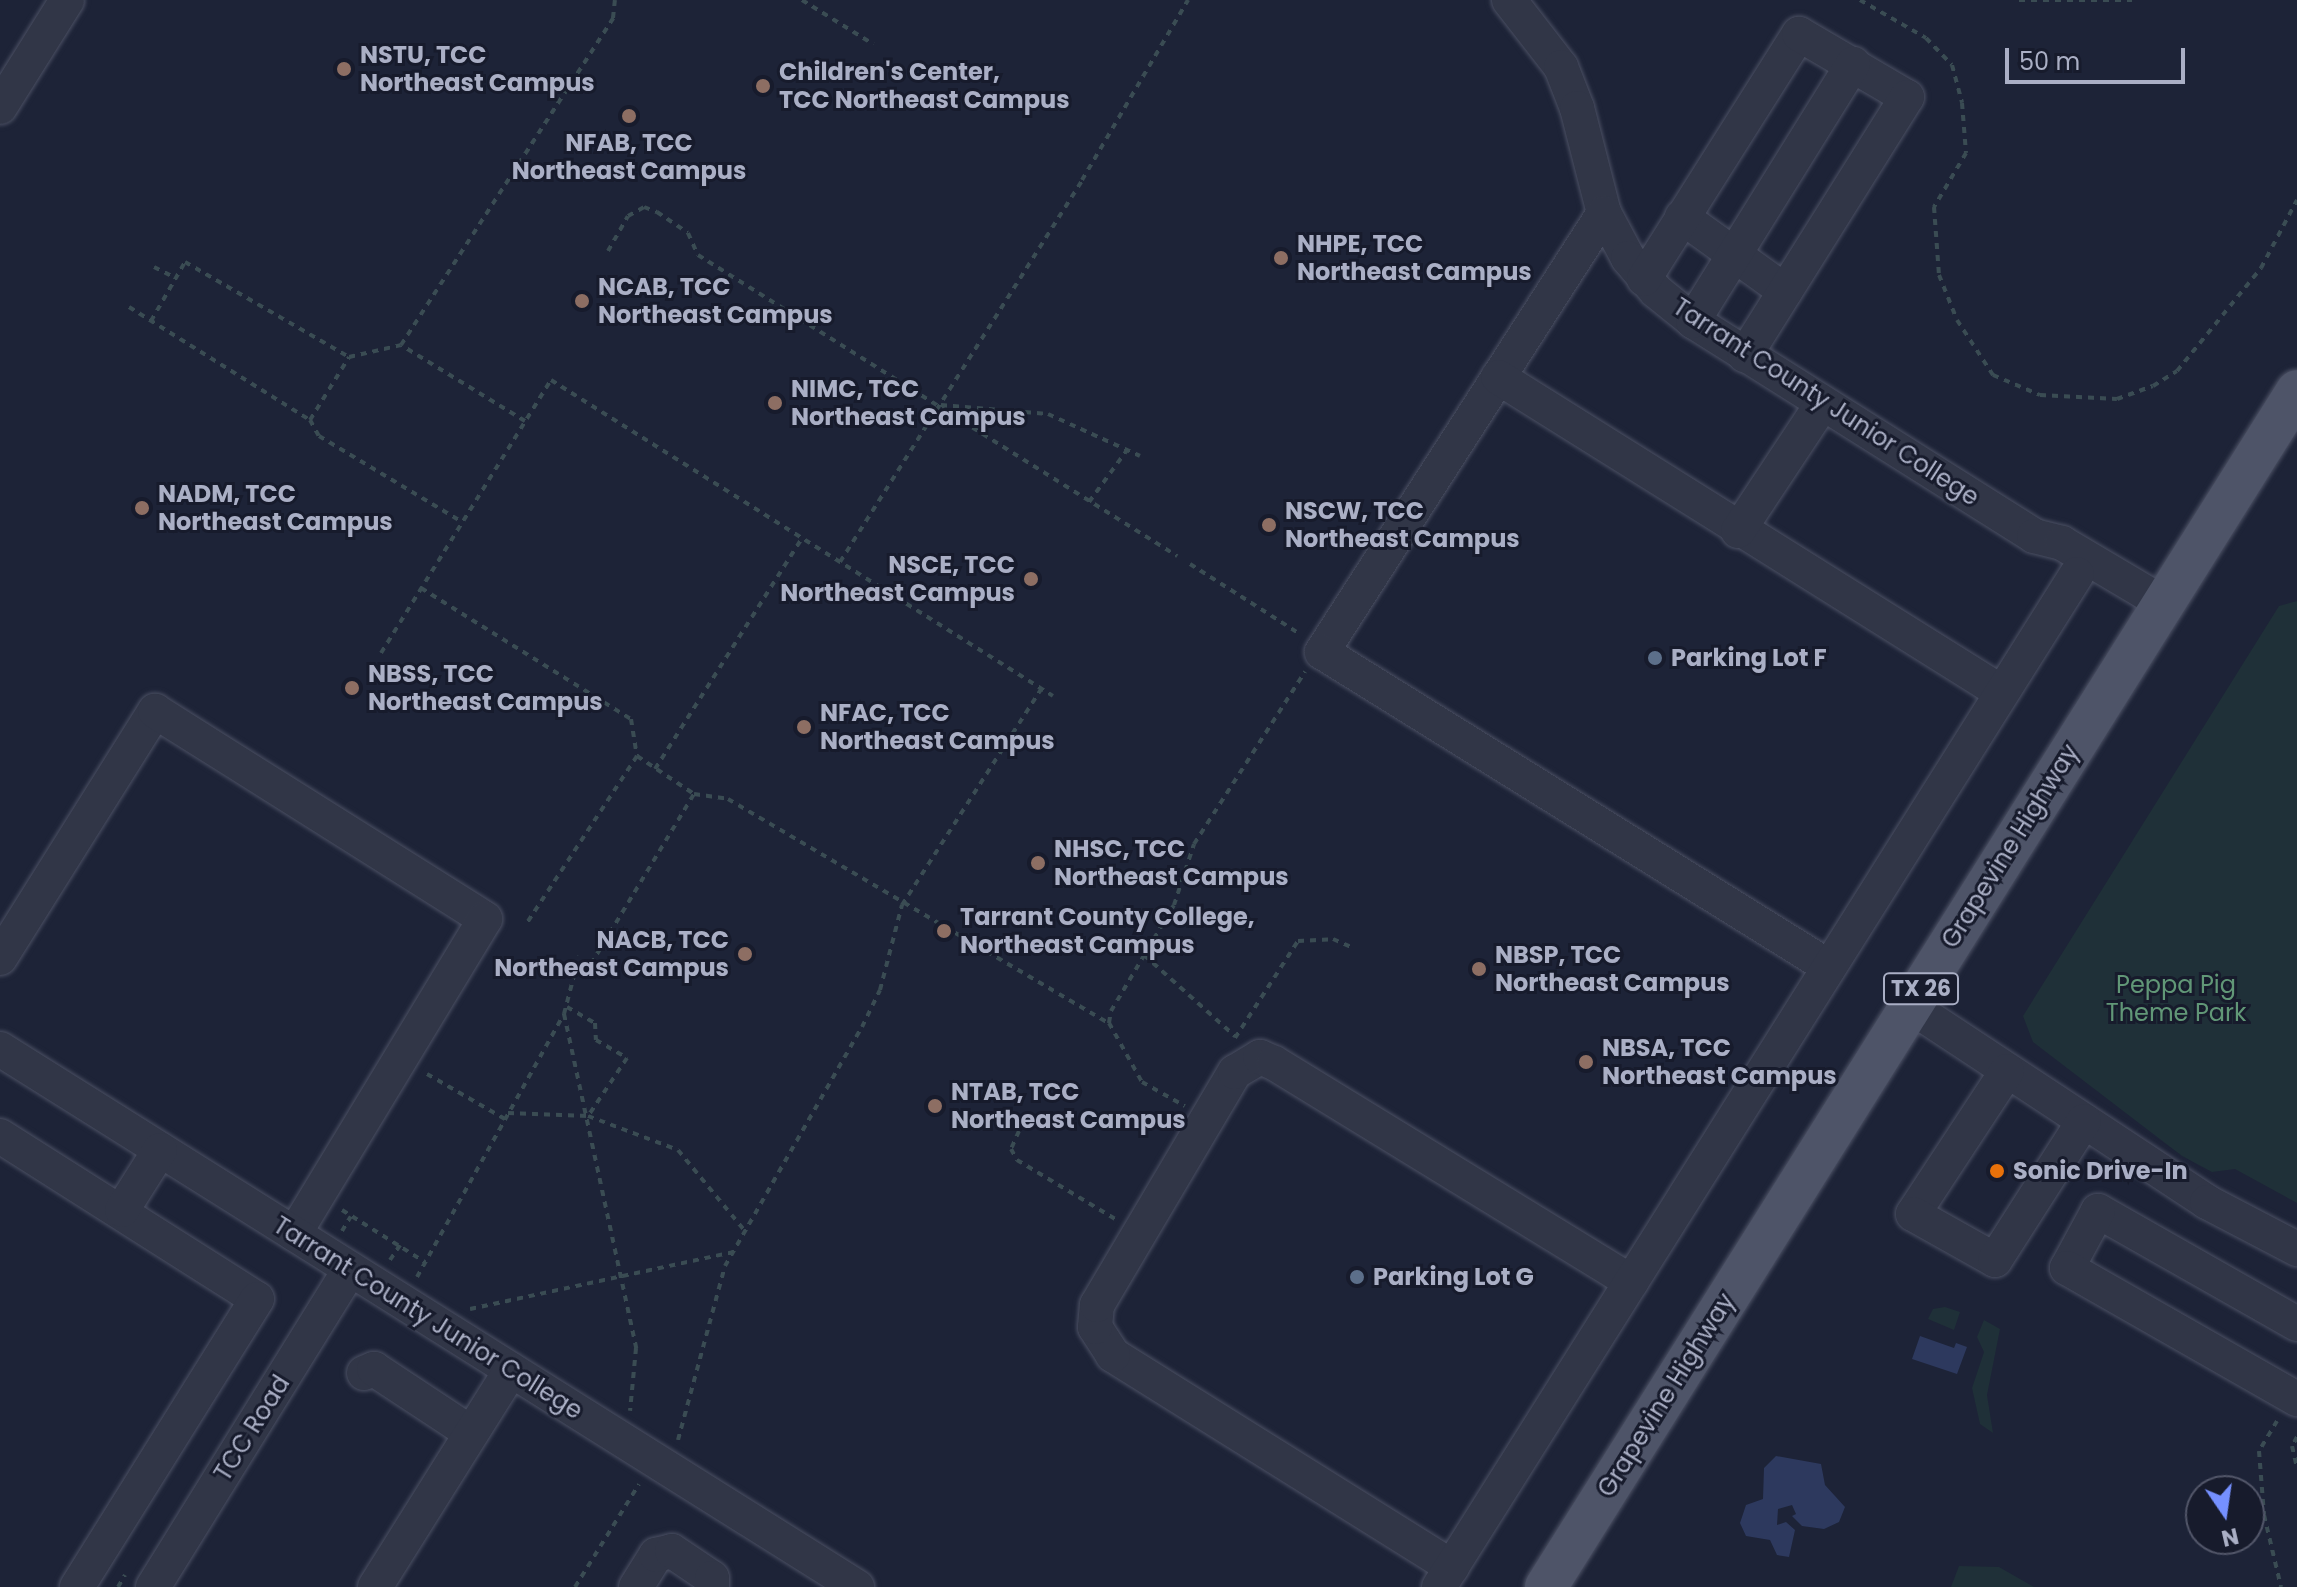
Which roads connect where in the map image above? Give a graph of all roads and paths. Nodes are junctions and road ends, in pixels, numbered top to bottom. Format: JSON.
{"nodes":[{"id":1,"x":67,"y":0,"type":"edge"},
{"id":2,"x":615,"y":0,"type":"edge"},
{"id":3,"x":802,"y":0,"type":"edge"},
{"id":4,"x":1188,"y":0,"type":"edge"},
{"id":5,"x":1509,"y":0,"type":"edge"},
{"id":6,"x":1860,"y":0,"type":"edge"},
{"id":7,"x":2019,"y":0,"type":"edge"},
{"id":8,"x":2132,"y":0,"type":"edge"},
{"id":9,"x":873,"y":44,"type":"dead end"},
{"id":10,"x":1853,"y":64,"type":"junction"},
{"id":11,"x":0,"y":107,"type":"edge"},
{"id":12,"x":2297,"y":200,"type":"edge"},
{"id":13,"x":1604,"y":213,"type":"junction"},
{"id":14,"x":1682,"y":217,"type":"junction"},
{"id":15,"x":608,"y":251,"type":"dead end"},
{"id":16,"x":1733,"y":256,"type":"junction"},
{"id":17,"x":154,"y":267,"type":"dead end"},
{"id":18,"x":176,"y":278,"type":"junction"},
{"id":19,"x":1644,"y":279,"type":"junction"},
{"id":20,"x":1785,"y":291,"type":"junction"},
{"id":21,"x":129,"y":307,"type":"dead end"},
{"id":22,"x":151,"y":321,"type":"junction"},
{"id":23,"x":1693,"y":321,"type":"junction"},
{"id":24,"x":401,"y":345,"type":"junction"},
{"id":25,"x":1745,"y":355,"type":"junction"},
{"id":26,"x":349,"y":357,"type":"junction"},
{"id":27,"x":1498,"y":377,"type":"junction"},
{"id":28,"x":2297,"y":391,"type":"edge"},
{"id":29,"x":1822,"y":404,"type":"junction"},
{"id":30,"x":939,"y":405,"type":"junction"},
{"id":31,"x":310,"y":420,"type":"junction"},
{"id":32,"x":525,"y":422,"type":"junction"},
{"id":33,"x":1127,"y":450,"type":"junction"},
{"id":34,"x":1140,"y":456,"type":"dead end"},
{"id":35,"x":1089,"y":502,"type":"junction"},
{"id":36,"x":462,"y":522,"type":"junction"},
{"id":37,"x":1738,"y":531,"type":"junction"},
{"id":38,"x":2034,"y":536,"type":"junction"},
{"id":39,"x":802,"y":538,"type":"junction"},
{"id":40,"x":1177,"y":556,"type":"dead end"},
{"id":41,"x":840,"y":562,"type":"junction"},
{"id":42,"x":1190,"y":564,"type":"dead end"},
{"id":43,"x":2077,"y":574,"type":"junction"},
{"id":44,"x":421,"y":588,"type":"junction"},
{"id":45,"x":2158,"y":611,"type":"junction"},
{"id":46,"x":1314,"y":645,"type":"junction"},
{"id":47,"x":381,"y":653,"type":"dead end"},
{"id":48,"x":1041,"y":689,"type":"junction"},
{"id":49,"x":2001,"y":692,"type":"junction"},
{"id":50,"x":1053,"y":696,"type":"dead end"},
{"id":51,"x":637,"y":756,"type":"junction"},
{"id":52,"x":655,"y":769,"type":"junction"},
{"id":53,"x":694,"y":794,"type":"junction"},
{"id":54,"x":902,"y":905,"type":"junction"},
{"id":55,"x":527,"y":923,"type":"dead end"},
{"id":56,"x":1353,"y":948,"type":"dead end"},
{"id":57,"x":1144,"y":955,"type":"junction"},
{"id":58,"x":579,"y":956,"type":"dead end"},
{"id":59,"x":0,"y":958,"type":"edge"},
{"id":60,"x":591,"y":964,"type":"dead end"},
{"id":61,"x":1829,"y":967,"type":"junction"},
{"id":62,"x":1910,"y":1006,"type":"junction"},
{"id":63,"x":567,"y":1007,"type":"junction"},
{"id":64,"x":564,"y":1014,"type":"junction"},
{"id":65,"x":1109,"y":1023,"type":"junction"},
{"id":66,"x":1236,"y":1036,"type":"junction"},
{"id":67,"x":1228,"y":1048,"type":"dead end"},
{"id":68,"x":0,"y":1049,"type":"edge"},
{"id":69,"x":2007,"y":1071,"type":"junction"},
{"id":70,"x":427,"y":1074,"type":"dead end"},
{"id":71,"x":1189,"y":1108,"type":"dead end"},
{"id":72,"x":507,"y":1116,"type":"junction"},
{"id":73,"x":588,"y":1116,"type":"junction"},
{"id":74,"x":2084,"y":1121,"type":"junction"},
{"id":75,"x":1019,"y":1131,"type":"dead end"},
{"id":76,"x":0,"y":1136,"type":"edge"},
{"id":77,"x":160,"y":1150,"type":"junction"},
{"id":78,"x":318,"y":1195,"type":"junction"},
{"id":79,"x":122,"y":1210,"type":"junction"},
{"id":80,"x":351,"y":1216,"type":"junction"},
{"id":81,"x":1119,"y":1222,"type":"dead end"},
{"id":82,"x":745,"y":1231,"type":"junction"},
{"id":83,"x":294,"y":1234,"type":"junction"},
{"id":84,"x":340,"y":1235,"type":"dead end"},
{"id":85,"x":400,"y":1245,"type":"junction"},
{"id":86,"x":2297,"y":1249,"type":"edge"},
{"id":87,"x":733,"y":1252,"type":"junction"},
{"id":88,"x":425,"y":1262,"type":"junction"},
{"id":89,"x":385,"y":1268,"type":"dead end"},
{"id":90,"x":350,"y":1269,"type":"junction"},
{"id":91,"x":620,"y":1276,"type":"junction"},
{"id":92,"x":415,"y":1281,"type":"dead end"},
{"id":93,"x":1631,"y":1282,"type":"junction"},
{"id":94,"x":461,"y":1311,"type":"dead end"},
{"id":95,"x":2297,"y":1324,"type":"edge"},
{"id":96,"x":511,"y":1370,"type":"junction"},
{"id":97,"x":364,"y":1373,"type":"dead end"},
{"id":98,"x":2295,"y":1393,"type":"edge"},
{"id":99,"x":629,"y":1416,"type":"dead end"},
{"id":100,"x":471,"y":1433,"type":"junction"},
{"id":101,"x":2297,"y":1437,"type":"edge"},
{"id":102,"x":676,"y":1447,"type":"dead end"},
{"id":103,"x":2297,"y":1468,"type":"edge"},
{"id":104,"x":642,"y":1479,"type":"dead end"},
{"id":105,"x":816,"y":1576,"type":"edge"},
{"id":106,"x":1446,"y":1577,"type":"edge"},
{"id":107,"x":77,"y":1587,"type":"edge"},
{"id":108,"x":153,"y":1587,"type":"edge"},
{"id":109,"x":375,"y":1587,"type":"edge"},
{"id":110,"x":575,"y":1587,"type":"edge"},
{"id":111,"x":636,"y":1587,"type":"edge"},
{"id":112,"x":712,"y":1587,"type":"edge"},
{"id":113,"x":857,"y":1587,"type":"edge"},
{"id":114,"x":1546,"y":1587,"type":"edge"},
{"id":115,"x":2281,"y":1587,"type":"edge"}],
"edges":[{"from":1,"to":11,"type":"street"},
{"from":2,"to":24,"type":"path"},
{"from":3,"to":9,"type":"path"},
{"from":4,"to":30,"type":"path"},
{"from":5,"to":13,"type":"street","name":"Tarrant County Junior College"},
{"from":6,"to":12,"type":"path"},
{"from":7,"to":8,"type":"path"},
{"from":10,"to":14,"type":"street"},
{"from":10,"to":16,"type":"street"},
{"from":10,"to":20,"type":"street"},
{"from":13,"to":19,"type":"street","name":"Tarrant County Junior College"},
{"from":13,"to":27,"type":"street"},
{"from":14,"to":16,"type":"street"},
{"from":14,"to":19,"type":"street"},
{"from":15,"to":30,"type":"path"},
{"from":16,"to":20,"type":"street"},
{"from":16,"to":23,"type":"street"},
{"from":17,"to":18,"type":"path"},
{"from":18,"to":22,"type":"path"},
{"from":18,"to":26,"type":"path"},
{"from":19,"to":23,"type":"street","name":"Tarrant County Junior College"},
{"from":20,"to":25,"type":"street"},
{"from":21,"to":22,"type":"path"},
{"from":22,"to":31,"type":"path"},
{"from":23,"to":25,"type":"street","name":"Tarrant County Junior College"},
{"from":24,"to":26,"type":"path"},
{"from":24,"to":32,"type":"path"},
{"from":25,"to":29,"type":"street","name":"Tarrant County Junior College"},
{"from":26,"to":31,"type":"path"},
{"from":27,"to":37,"type":"street"},
{"from":27,"to":46,"type":"street"},
{"from":28,"to":45,"type":"main road","name":"Grapevine Highway","number":"TX 26"},
{"from":29,"to":37,"type":"street"},
{"from":29,"to":38,"type":"street","name":"Tarrant County Junior College"},
{"from":30,"to":33,"type":"path"},
{"from":30,"to":35,"type":"path"},
{"from":30,"to":41,"type":"path"},
{"from":31,"to":36,"type":"path"},
{"from":32,"to":36,"type":"path"},
{"from":32,"to":39,"type":"path"},
{"from":33,"to":34,"type":"path"},
{"from":33,"to":35,"type":"path"},
{"from":35,"to":40,"type":"path"},
{"from":36,"to":44,"type":"path"},
{"from":37,"to":49,"type":"street"},
{"from":38,"to":43,"type":"street","name":"Tarrant County Junior College"},
{"from":38,"to":45,"type":"street","name":"Tarrant County Junior College"},
{"from":39,"to":41,"type":"path"},
{"from":39,"to":52,"type":"path"},
{"from":41,"to":48,"type":"path"},
{"from":42,"to":46,"type":"path"},
{"from":43,"to":45,"type":"street","name":"Tarrant County Junior College"},
{"from":43,"to":49,"type":"street"},
{"from":44,"to":47,"type":"path"},
{"from":44,"to":51,"type":"path"},
{"from":45,"to":62,"type":"main road","name":"Grapevine Highway","number":"TX 26"},
{"from":46,"to":57,"type":"path"},
{"from":46,"to":61,"type":"street"},
{"from":48,"to":50,"type":"path"},
{"from":48,"to":54,"type":"path"},
{"from":49,"to":61,"type":"street"},
{"from":51,"to":52,"type":"path"},
{"from":51,"to":55,"type":"path"},
{"from":52,"to":53,"type":"path"},
{"from":53,"to":54,"type":"path"},
{"from":53,"to":60,"type":"path"},
{"from":54,"to":65,"type":"path"},
{"from":54,"to":82,"type":"path"},
{"from":56,"to":66,"type":"path"},
{"from":57,"to":65,"type":"path"},
{"from":57,"to":66,"type":"path"},
{"from":58,"to":63,"type":"path"},
{"from":59,"to":78,"type":"street"},
{"from":61,"to":93,"type":"street"},
{"from":62,"to":69,"type":"street"},
{"from":62,"to":114,"type":"main road","name":"Grapevine Highway","number":"TX 26"},
{"from":63,"to":64,"type":"path"},
{"from":63,"to":73,"type":"path"},
{"from":64,"to":72,"type":"path"},
{"from":64,"to":73,"type":"path"},
{"from":65,"to":71,"type":"path"},
{"from":66,"to":67,"type":"path"},
{"from":68,"to":77,"type":"street","name":"Tarrant County Junior College"},
{"from":69,"to":74,"type":"street"},
{"from":69,"to":74,"type":"street"},
{"from":70,"to":72,"type":"path"},
{"from":72,"to":73,"type":"path"},
{"from":72,"to":88,"type":"path"},
{"from":73,"to":82,"type":"path"},
{"from":73,"to":91,"type":"path"},
{"from":74,"to":86,"type":"street"},
{"from":75,"to":81,"type":"path"},
{"from":76,"to":79,"type":"street"},
{"from":77,"to":79,"type":"street"},
{"from":77,"to":83,"type":"street","name":"Tarrant County Junior College"},
{"from":78,"to":80,"type":"path"},
{"from":78,"to":83,"type":"street"},
{"from":79,"to":107,"type":"street"},
{"from":80,"to":84,"type":"path"},
{"from":80,"to":85,"type":"path"},
{"from":82,"to":87,"type":"path"},
{"from":83,"to":90,"type":"street","name":"Tarrant County Junior College"},
{"from":85,"to":88,"type":"path"},
{"from":85,"to":89,"type":"path"},
{"from":87,"to":91,"type":"path"},
{"from":87,"to":102,"type":"path"},
{"from":88,"to":92,"type":"path"},
{"from":90,"to":96,"type":"street","name":"Tarrant County Junior College"},
{"from":90,"to":108,"type":"street","name":"TCC Road"},
{"from":91,"to":94,"type":"path"},
{"from":91,"to":99,"type":"path"},
{"from":93,"to":106,"type":"street"},
{"from":93,"to":106,"type":"street"},
{"from":95,"to":98,"type":"street"},
{"from":96,"to":100,"type":"street"},
{"from":96,"to":105,"type":"street","name":"Tarrant County Junior College"},
{"from":97,"to":100,"type":"street"},
{"from":98,"to":115,"type":"path"},
{"from":100,"to":109,"type":"street"},
{"from":101,"to":103,"type":"path"},
{"from":104,"to":110,"type":"path"},
{"from":105,"to":113,"type":"street","name":"Tarrant County Junior College"},
{"from":111,"to":112,"type":"street"}]}
